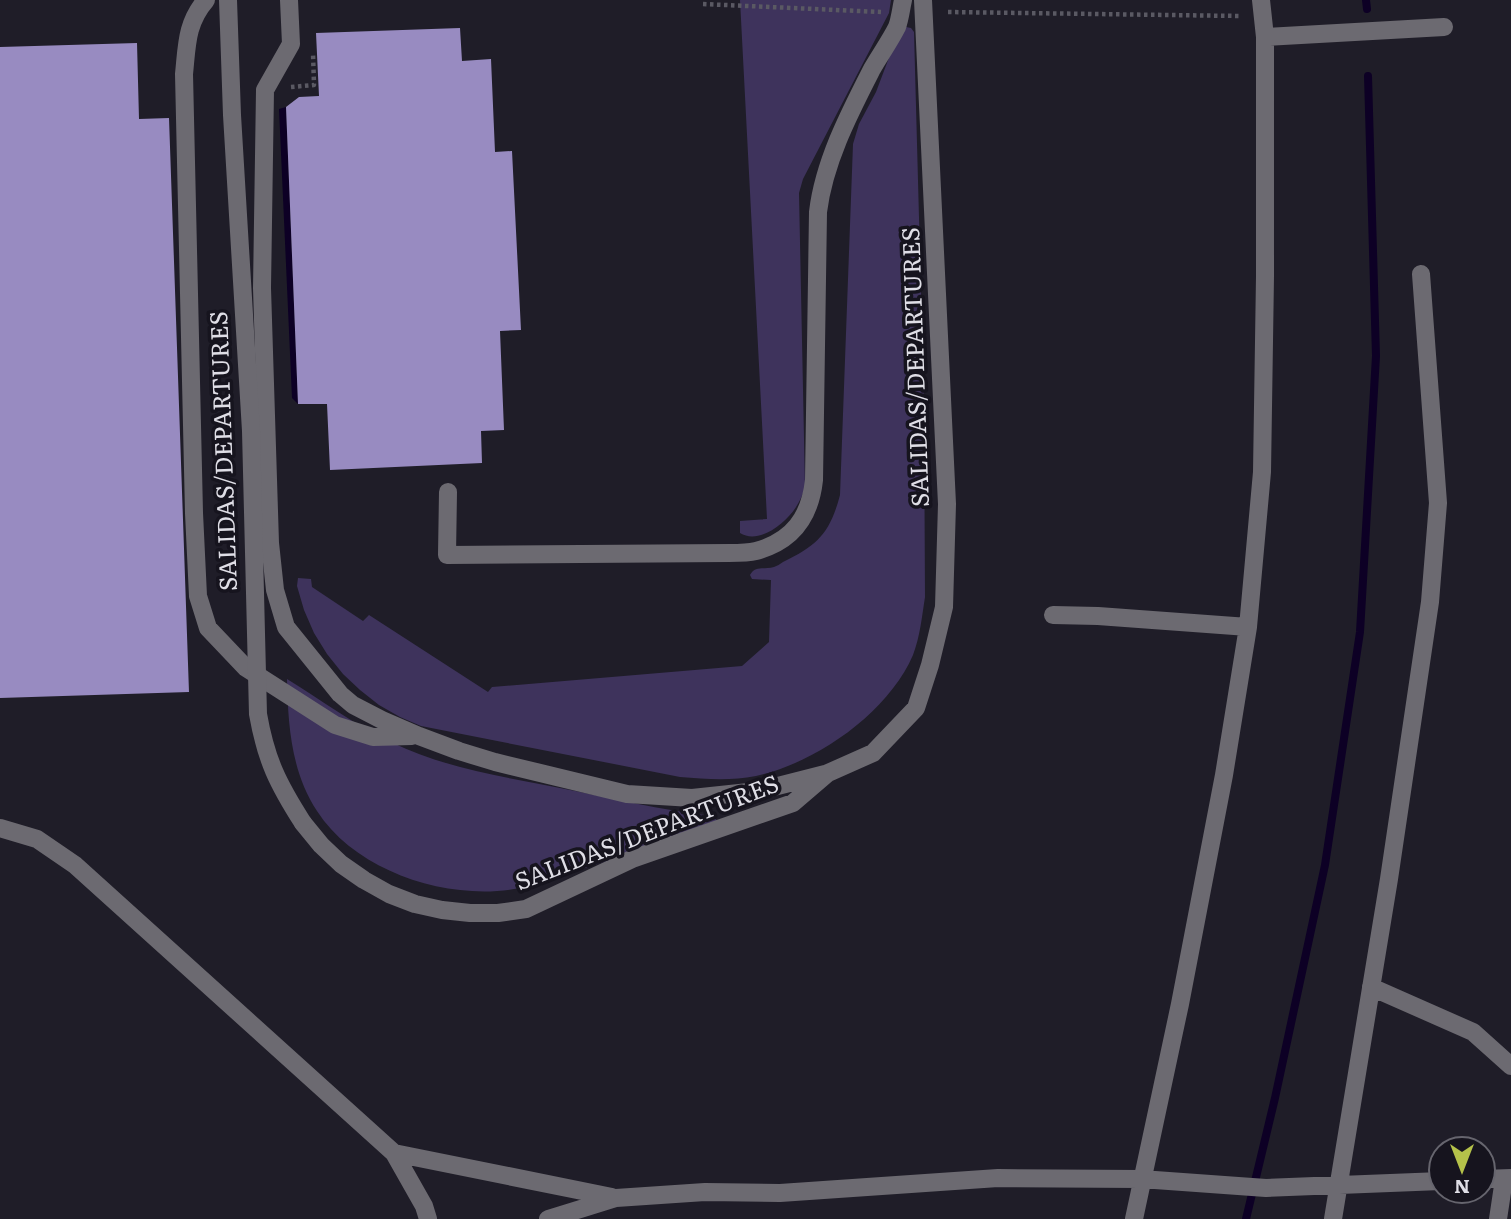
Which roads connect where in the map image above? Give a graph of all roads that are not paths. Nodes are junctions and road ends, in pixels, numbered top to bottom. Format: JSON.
{"nodes":[{"id":1,"x":206,"y":0,"type":"edge"},
{"id":2,"x":229,"y":0,"type":"edge"},
{"id":3,"x":289,"y":0,"type":"edge"},
{"id":4,"x":903,"y":0,"type":"edge"},
{"id":5,"x":923,"y":0,"type":"edge"},
{"id":6,"x":1261,"y":0,"type":"edge"},
{"id":7,"x":1444,"y":27,"type":"dead end"},
{"id":8,"x":1265,"y":37,"type":"junction"},
{"id":9,"x":1421,"y":274,"type":"dead end"},
{"id":10,"x":448,"y":492,"type":"dead end"},
{"id":11,"x":1053,"y":615,"type":"dead end"},
{"id":12,"x":1248,"y":627,"type":"junction"},
{"id":13,"x":419,"y":736,"type":"junction"},
{"id":14,"x":828,"y":773,"type":"junction"},
{"id":15,"x":0,"y":828,"type":"edge"},
{"id":16,"x":1371,"y":987,"type":"junction"},
{"id":17,"x":1511,"y":1066,"type":"edge"},
{"id":18,"x":394,"y":1153,"type":"junction"},
{"id":19,"x":1507,"y":1178,"type":"edge"},
{"id":20,"x":1142,"y":1179,"type":"junction"},
{"id":21,"x":1427,"y":1182,"type":"edge"},
{"id":22,"x":1338,"y":1185,"type":"junction"},
{"id":23,"x":616,"y":1198,"type":"junction"},
{"id":24,"x":428,"y":1219,"type":"edge"},
{"id":25,"x":548,"y":1219,"type":"edge"},
{"id":26,"x":1134,"y":1219,"type":"edge"},
{"id":27,"x":1333,"y":1219,"type":"edge"},
{"id":28,"x":1498,"y":1219,"type":"edge"}],
"edges":[{"from":1,"to":13,"type":"lane"},
{"from":2,"to":14,"type":"lane","name":"SALIDAS/DEPARTURES","bridge":true},
{"from":3,"to":13,"type":"lane"},
{"from":4,"to":10,"type":"lane"},
{"from":5,"to":14,"type":"lane","name":"SALIDAS/DEPARTURES"},
{"from":6,"to":8,"type":"lane"},
{"from":7,"to":8,"type":"lane"},
{"from":8,"to":12,"type":"lane"},
{"from":9,"to":16,"type":"lane"},
{"from":11,"to":12,"type":"lane"},
{"from":12,"to":20,"type":"lane"},
{"from":13,"to":14,"type":"lane"},
{"from":15,"to":18,"type":"lane"},
{"from":16,"to":17,"type":"lane"},
{"from":16,"to":22,"type":"lane"},
{"from":18,"to":23,"type":"lane"},
{"from":18,"to":24,"type":"lane"},
{"from":19,"to":28,"type":"lane"},
{"from":20,"to":22,"type":"lane"},
{"from":20,"to":23,"type":"lane"},
{"from":20,"to":26,"type":"lane"},
{"from":21,"to":22,"type":"lane"},
{"from":22,"to":27,"type":"lane"},
{"from":23,"to":25,"type":"lane"}]}
